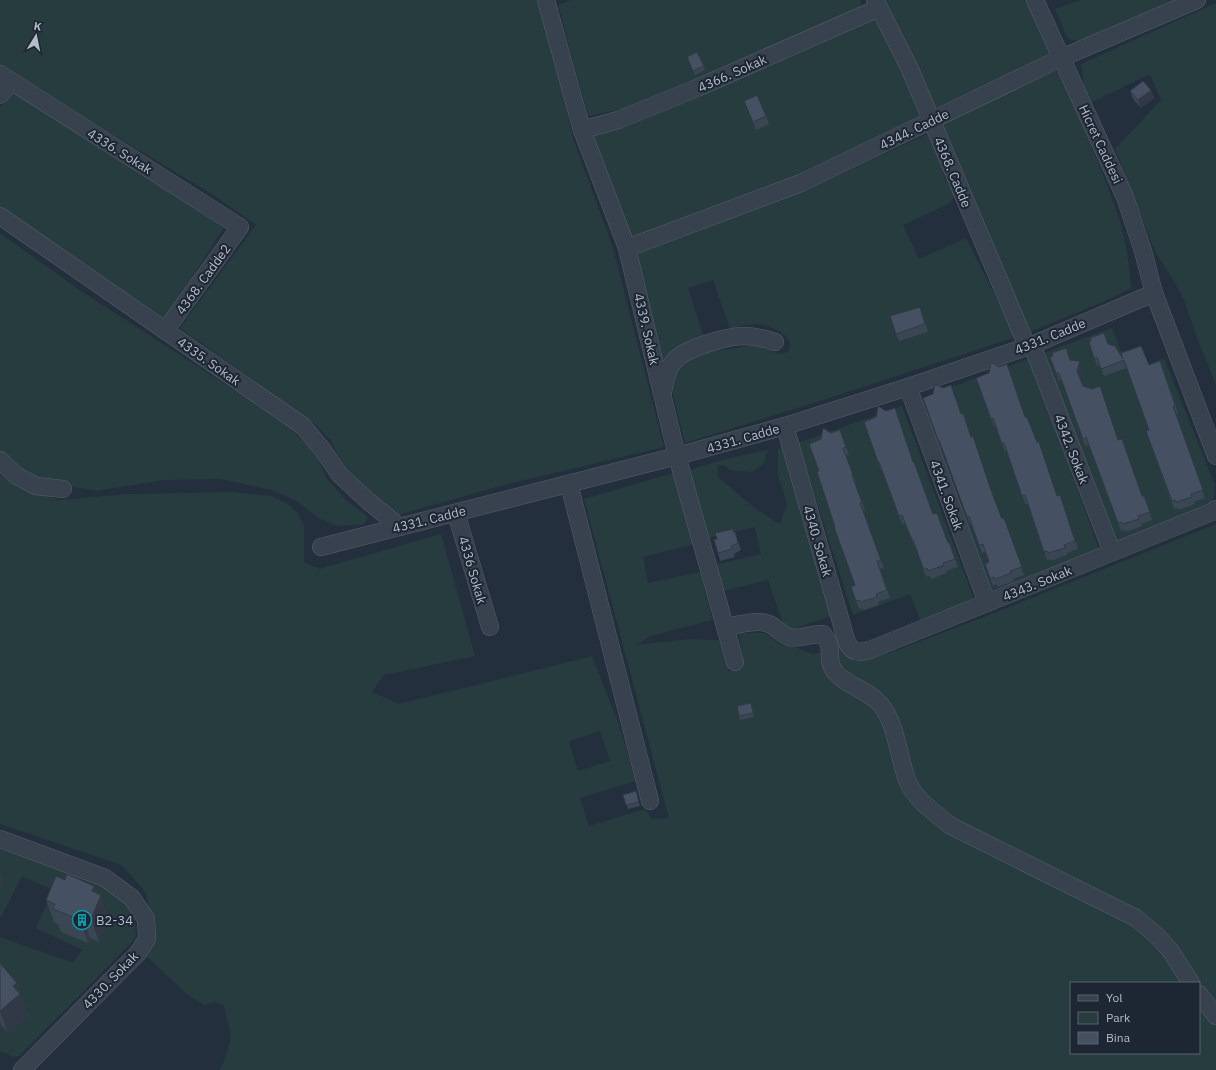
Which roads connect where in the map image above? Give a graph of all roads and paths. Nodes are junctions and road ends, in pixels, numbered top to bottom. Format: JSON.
{"nodes":[{"id":1,"x":547,"y":0,"type":"edge"},
{"id":2,"x":1035,"y":0,"type":"edge"},
{"id":3,"x":1197,"y":0,"type":"edge"},
{"id":4,"x":877,"y":4,"type":"edge"},
{"id":5,"x":1061,"y":58,"type":"junction"},
{"id":6,"x":6,"y":78,"type":"edge"},
{"id":7,"x":0,"y":94,"type":"edge"},
{"id":8,"x":931,"y":121,"type":"junction"},
{"id":9,"x":582,"y":130,"type":"junction"},
{"id":10,"x":0,"y":216,"type":"edge"},
{"id":11,"x":240,"y":227,"type":"joint"},
{"id":12,"x":627,"y":248,"type":"junction"},
{"id":13,"x":1154,"y":293,"type":"junction"},
{"id":14,"x":165,"y":331,"type":"junction"},
{"id":15,"x":775,"y":342,"type":"dead end"},
{"id":16,"x":1029,"y":346,"type":"junction"},
{"id":17,"x":908,"y":387,"type":"junction"},
{"id":18,"x":662,"y":394,"type":"junction"},
{"id":19,"x":784,"y":426,"type":"junction"},
{"id":20,"x":677,"y":456,"type":"junction"},
{"id":21,"x":1216,"y":456,"type":"edge"},
{"id":22,"x":0,"y":460,"type":"edge"},
{"id":23,"x":569,"y":484,"type":"junction"},
{"id":24,"x":63,"y":489,"type":"dead end"},
{"id":25,"x":1216,"y":509,"type":"edge"},
{"id":26,"x":456,"y":513,"type":"junction"},
{"id":27,"x":400,"y":527,"type":"junction"},
{"id":28,"x":321,"y":547,"type":"dead end"},
{"id":29,"x":1112,"y":552,"type":"junction"},
{"id":30,"x":987,"y":603,"type":"junction"},
{"id":31,"x":490,"y":627,"type":"dead end"},
{"id":32,"x":725,"y":627,"type":"junction"},
{"id":33,"x":856,"y":652,"type":"joint"},
{"id":34,"x":735,"y":662,"type":"dead end"},
{"id":35,"x":650,"y":801,"type":"dead end"},
{"id":36,"x":0,"y":839,"type":"edge"},
{"id":37,"x":1190,"y":982,"type":"edge"},
{"id":38,"x":1200,"y":995,"type":"edge"},
{"id":39,"x":1216,"y":1016,"type":"edge"},
{"id":40,"x":22,"y":1070,"type":"edge"}],
"edges":[{"from":1,"to":9,"type":"street","name":"4339. Sokak"},
{"from":2,"to":5,"type":"street","name":"Hicret Caddesi"},
{"from":3,"to":5,"type":"street","name":"4344. Cadde"},
{"from":4,"to":8,"type":"street","name":"4368. Cadde"},
{"from":4,"to":9,"type":"street","name":"4366. Sokak"},
{"from":5,"to":8,"type":"street","name":"4344. Cadde"},
{"from":5,"to":13,"type":"street","name":"Hicret Caddesi"},
{"from":6,"to":7,"type":"street"},
{"from":6,"to":11,"type":"street","name":"4336. Sokak"},
{"from":8,"to":12,"type":"street","name":"4344. Cadde"},
{"from":8,"to":16,"type":"street","name":"4368. Cadde"},
{"from":9,"to":12,"type":"street","name":"4339. Sokak"},
{"from":10,"to":14,"type":"street","name":"4335. Sokak"},
{"from":11,"to":14,"type":"street","name":"4368. Cadde2"},
{"from":12,"to":18,"type":"street","name":"4339. Sokak"},
{"from":13,"to":16,"type":"street","name":"4331. Cadde"},
{"from":13,"to":21,"type":"street"},
{"from":14,"to":27,"type":"street","name":"4335. Sokak"},
{"from":15,"to":18,"type":"street"},
{"from":16,"to":17,"type":"street","name":"4331. Cadde"},
{"from":16,"to":29,"type":"street","name":"4342. Sokak"},
{"from":17,"to":19,"type":"street","name":"4331. Cadde"},
{"from":17,"to":30,"type":"street","name":"4341. Sokak"},
{"from":18,"to":20,"type":"street","name":"4339. Sokak"},
{"from":19,"to":20,"type":"street","name":"4331. Cadde"},
{"from":19,"to":33,"type":"street","name":"4340. Sokak"},
{"from":20,"to":23,"type":"street","name":"4331. Cadde"},
{"from":20,"to":32,"type":"street","name":"4339. Sokak"},
{"from":22,"to":24,"type":"street"},
{"from":23,"to":26,"type":"street","name":"4331. Cadde"},
{"from":23,"to":35,"type":"street"},
{"from":25,"to":29,"type":"street","name":"4343. Sokak"},
{"from":26,"to":27,"type":"street","name":"4331. Cadde"},
{"from":26,"to":31,"type":"street","name":"4336 Sokak"},
{"from":27,"to":28,"type":"street","name":"4331. Cadde"},
{"from":29,"to":30,"type":"street","name":"4343. Sokak"},
{"from":30,"to":33,"type":"street","name":"4343. Sokak"},
{"from":32,"to":34,"type":"street","name":"4339. Sokak"},
{"from":32,"to":37,"type":"street"},
{"from":36,"to":40,"type":"street","name":"4330. Sokak"},
{"from":38,"to":39,"type":"street"}]}
